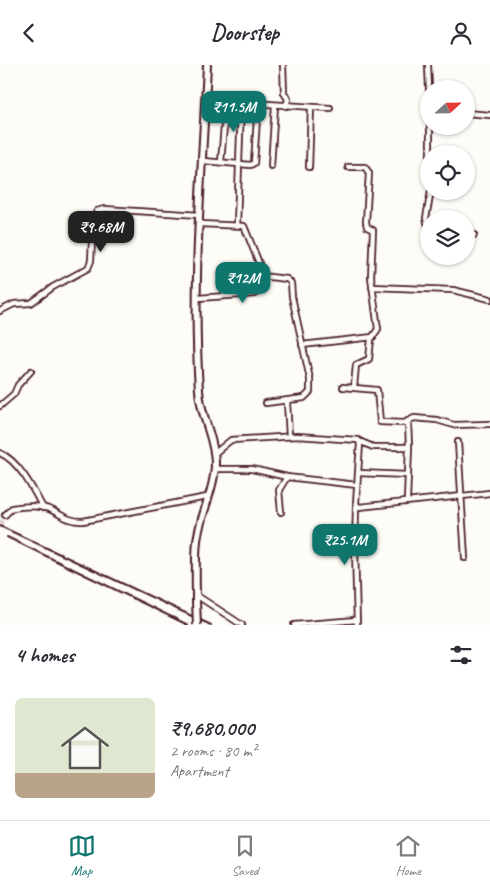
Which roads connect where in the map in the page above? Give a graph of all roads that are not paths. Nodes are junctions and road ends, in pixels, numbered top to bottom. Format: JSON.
{"nodes":[{"id":1,"x":207,"y":65,"type":"edge"},
{"id":2,"x":283,"y":65,"type":"edge"},
{"id":3,"x":428,"y":65,"type":"edge"},
{"id":4,"x":429,"y":80,"type":"edge"},
{"id":5,"x":206,"y":100,"type":"junction"},
{"id":6,"x":226,"y":102,"type":"junction"},
{"id":7,"x":241,"y":103,"type":"junction"},
{"id":8,"x":258,"y":104,"type":"junction"},
{"id":9,"x":275,"y":106,"type":"junction"},
{"id":10,"x":286,"y":106,"type":"junction"},
{"id":11,"x":312,"y":107,"type":"junction"},
{"id":12,"x":330,"y":108,"type":"dead end"},
{"id":13,"x":475,"y":114,"type":"edge"},
{"id":14,"x":490,"y":115,"type":"edge"},
{"id":15,"x":202,"y":161,"type":"junction"},
{"id":16,"x":221,"y":162,"type":"junction"},
{"id":17,"x":239,"y":163,"type":"junction"},
{"id":18,"x":271,"y":166,"type":"dead end"},
{"id":19,"x":309,"y":167,"type":"dead end"},
{"id":20,"x":348,"y":167,"type":"dead end"},
{"id":21,"x":200,"y":215,"type":"junction"},
{"id":22,"x":200,"y":224,"type":"junction"},
{"id":23,"x":237,"y":225,"type":"junction"},
{"id":24,"x":262,"y":276,"type":"junction"},
{"id":25,"x":372,"y":287,"type":"junction"},
{"id":26,"x":198,"y":298,"type":"junction"},
{"id":27,"x":490,"y":299,"type":"edge"},
{"id":28,"x":0,"y":311,"type":"edge"},
{"id":29,"x":373,"y":337,"type":"junction"},
{"id":30,"x":302,"y":345,"type":"junction"},
{"id":31,"x":31,"y":371,"type":"dead end"},
{"id":32,"x":343,"y":387,"type":"dead end"},
{"id":33,"x":354,"y":387,"type":"junction"},
{"id":34,"x":287,"y":402,"type":"junction"},
{"id":35,"x":266,"y":403,"type":"dead end"},
{"id":36,"x":0,"y":406,"type":"edge"},
{"id":37,"x":408,"y":421,"type":"junction"},
{"id":38,"x":490,"y":424,"type":"edge"},
{"id":39,"x":289,"y":437,"type":"junction"},
{"id":40,"x":359,"y":441,"type":"junction"},
{"id":41,"x":458,"y":443,"type":"dead end"},
{"id":42,"x":409,"y":447,"type":"junction"},
{"id":43,"x":0,"y":453,"type":"edge"},
{"id":44,"x":215,"y":453,"type":"junction"},
{"id":45,"x":215,"y":469,"type":"junction"},
{"id":46,"x":358,"y":473,"type":"junction"},
{"id":47,"x":408,"y":475,"type":"junction"},
{"id":48,"x":287,"y":477,"type":"junction"},
{"id":49,"x":357,"y":485,"type":"junction"},
{"id":50,"x":490,"y":493,"type":"edge"},
{"id":51,"x":461,"y":495,"type":"junction"},
{"id":52,"x":207,"y":497,"type":"junction"},
{"id":53,"x":407,"y":501,"type":"junction"},
{"id":54,"x":356,"y":506,"type":"junction"},
{"id":55,"x":42,"y":508,"type":"junction"},
{"id":56,"x":281,"y":512,"type":"dead end"},
{"id":57,"x":5,"y":515,"type":"dead end"},
{"id":58,"x":465,"y":558,"type":"dead end"},
{"id":59,"x":196,"y":598,"type":"junction"},
{"id":60,"x":357,"y":622,"type":"edge"},
{"id":61,"x":197,"y":625,"type":"edge"},
{"id":62,"x":242,"y":625,"type":"edge"},
{"id":63,"x":294,"y":625,"type":"edge"}],
"edges":[{"from":1,"to":5,"type":"street"},
{"from":2,"to":10,"type":"street"},
{"from":3,"to":4,"type":"street"},
{"from":5,"to":6,"type":"street"},
{"from":5,"to":15,"type":"street"},
{"from":6,"to":7,"type":"street"},
{"from":6,"to":16,"type":"street"},
{"from":7,"to":8,"type":"street"},
{"from":7,"to":17,"type":"street"},
{"from":8,"to":9,"type":"street"},
{"from":8,"to":17,"type":"street"},
{"from":9,"to":10,"type":"street"},
{"from":9,"to":18,"type":"street"},
{"from":10,"to":11,"type":"street"},
{"from":11,"to":12,"type":"street"},
{"from":11,"to":19,"type":"street"},
{"from":13,"to":14,"type":"street"},
{"from":15,"to":16,"type":"street"},
{"from":15,"to":21,"type":"street"},
{"from":16,"to":17,"type":"street"},
{"from":17,"to":23,"type":"street"},
{"from":20,"to":25,"type":"street"},
{"from":21,"to":22,"type":"street"},
{"from":21,"to":28,"type":"street"},
{"from":22,"to":23,"type":"street"},
{"from":22,"to":26,"type":"street"},
{"from":23,"to":24,"type":"street"},
{"from":24,"to":26,"type":"street"},
{"from":24,"to":30,"type":"street"},
{"from":25,"to":27,"type":"street"},
{"from":25,"to":29,"type":"street"},
{"from":26,"to":44,"type":"street"},
{"from":29,"to":30,"type":"street"},
{"from":29,"to":33,"type":"street"},
{"from":30,"to":34,"type":"street"},
{"from":31,"to":36,"type":"street"},
{"from":32,"to":33,"type":"street"},
{"from":33,"to":37,"type":"street"},
{"from":34,"to":35,"type":"street"},
{"from":34,"to":39,"type":"street"},
{"from":37,"to":38,"type":"street"},
{"from":37,"to":42,"type":"street"},
{"from":39,"to":40,"type":"street"},
{"from":39,"to":44,"type":"street"},
{"from":40,"to":42,"type":"street"},
{"from":40,"to":46,"type":"street"},
{"from":41,"to":51,"type":"street"},
{"from":42,"to":47,"type":"street"},
{"from":43,"to":55,"type":"street"},
{"from":44,"to":45,"type":"street"},
{"from":45,"to":48,"type":"street"},
{"from":45,"to":52,"type":"street"},
{"from":46,"to":47,"type":"street"},
{"from":46,"to":49,"type":"street"},
{"from":47,"to":53,"type":"street"},
{"from":48,"to":49,"type":"street"},
{"from":48,"to":56,"type":"street"},
{"from":49,"to":54,"type":"street"},
{"from":50,"to":51,"type":"street"},
{"from":51,"to":53,"type":"street"},
{"from":51,"to":58,"type":"street"},
{"from":52,"to":55,"type":"street"},
{"from":52,"to":59,"type":"street"},
{"from":53,"to":54,"type":"street"},
{"from":54,"to":60,"type":"street"},
{"from":55,"to":57,"type":"street"},
{"from":59,"to":61,"type":"street","bridge":true},
{"from":59,"to":62,"type":"street"},
{"from":60,"to":63,"type":"street"}]}
